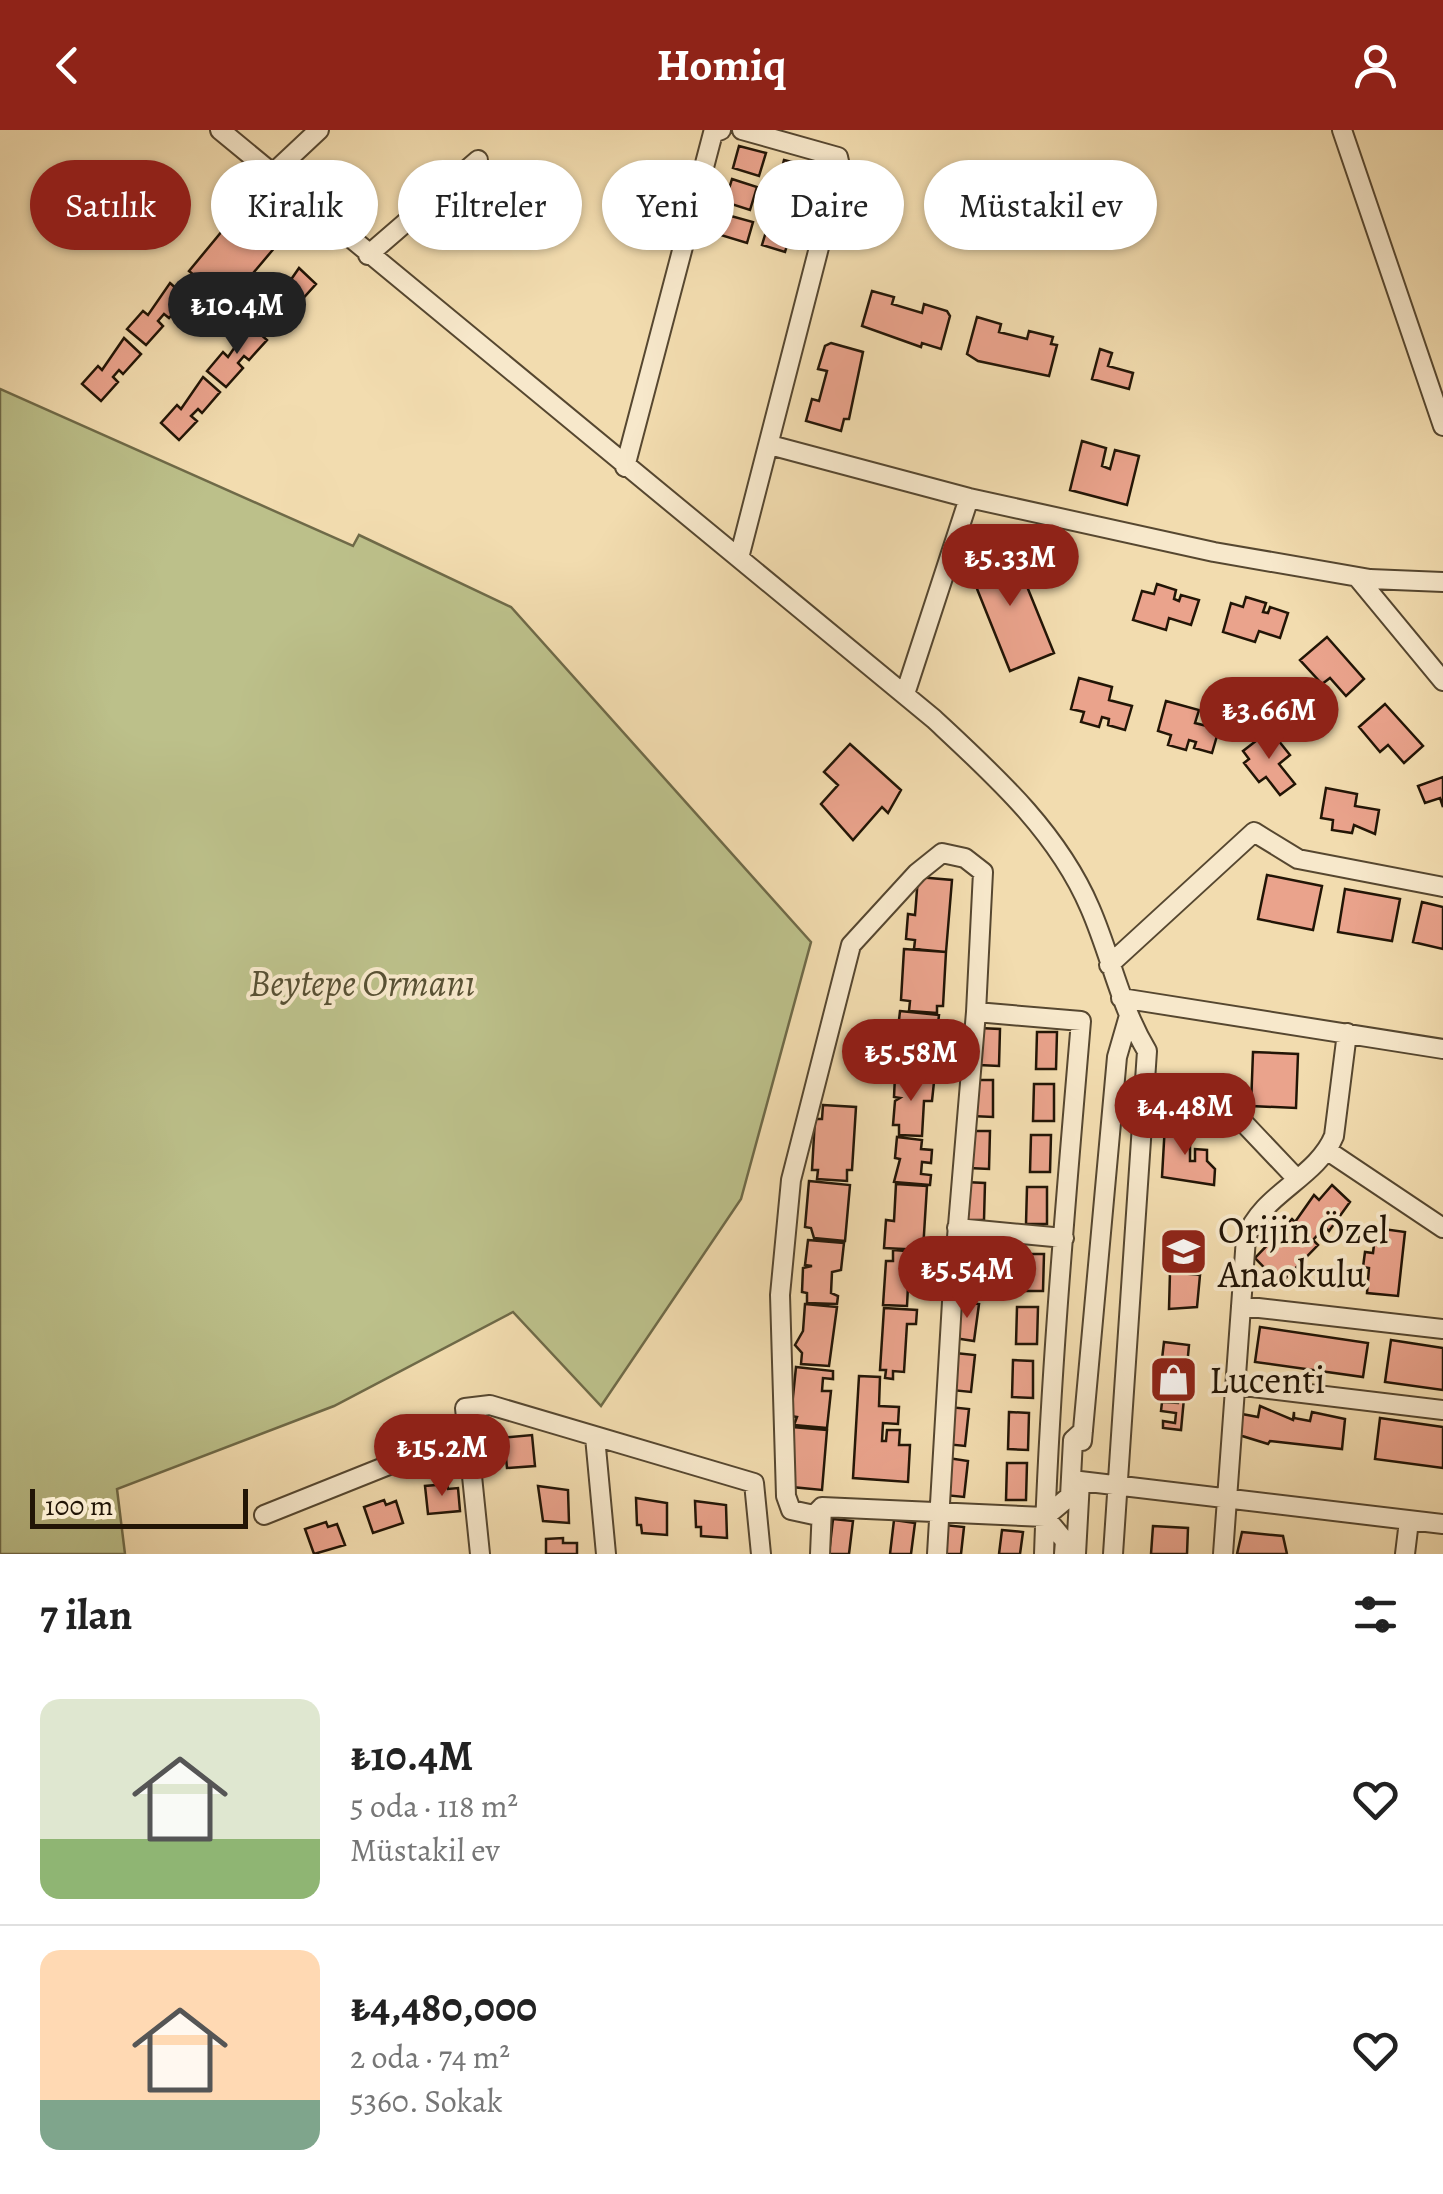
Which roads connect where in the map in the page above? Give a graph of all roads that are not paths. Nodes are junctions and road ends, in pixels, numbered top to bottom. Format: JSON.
{"nodes":[{"id":1,"x":220,"y":130,"type":"edge"},
{"id":2,"x":319,"y":130,"type":"edge"},
{"id":3,"x":721,"y":130,"type":"edge"},
{"id":4,"x":742,"y":130,"type":"edge"},
{"id":5,"x":1342,"y":130,"type":"edge"},
{"id":6,"x":253,"y":160,"type":"edge"},
{"id":7,"x":288,"y":160,"type":"edge"},
{"id":8,"x":398,"y":229,"type":"edge"},
{"id":9,"x":362,"y":250,"type":"edge"},
{"id":10,"x":368,"y":255,"type":"junction"},
{"id":11,"x":1443,"y":426,"type":"edge"},
{"id":12,"x":770,"y":446,"type":"junction"},
{"id":13,"x":625,"y":466,"type":"junction"},
{"id":14,"x":969,"y":498,"type":"junction"},
{"id":15,"x":740,"y":554,"type":"junction"},
{"id":16,"x":1358,"y":577,"type":"junction"},
{"id":17,"x":1443,"y":582,"type":"edge"},
{"id":18,"x":1443,"y":681,"type":"edge"},
{"id":19,"x":904,"y":694,"type":"junction"},
{"id":20,"x":1443,"y":888,"type":"edge"},
{"id":21,"x":1109,"y":965,"type":"junction"},
{"id":22,"x":1120,"y":998,"type":"junction"},
{"id":23,"x":976,"y":1012,"type":"junction"},
{"id":24,"x":1128,"y":1019,"type":"junction"},
{"id":25,"x":1347,"y":1032,"type":"junction"},
{"id":26,"x":1443,"y":1048,"type":"edge"},
{"id":27,"x":1146,"y":1096,"type":"junction"},
{"id":28,"x":1328,"y":1151,"type":"junction"},
{"id":29,"x":1296,"y":1179,"type":"junction"},
{"id":30,"x":957,"y":1228,"type":"junction"},
{"id":31,"x":1443,"y":1228,"type":"edge"},
{"id":32,"x":1064,"y":1238,"type":"junction"},
{"id":33,"x":1241,"y":1306,"type":"junction"},
{"id":34,"x":1443,"y":1329,"type":"edge"},
{"id":35,"x":1235,"y":1386,"type":"junction"},
{"id":36,"x":1443,"y":1410,"type":"edge"},
{"id":37,"x":1082,"y":1431,"type":"junction"},
{"id":38,"x":595,"y":1438,"type":"junction"},
{"id":39,"x":469,"y":1449,"type":"junction"},
{"id":40,"x":1080,"y":1480,"type":"junction"},
{"id":41,"x":1116,"y":1485,"type":"junction"},
{"id":42,"x":1227,"y":1499,"type":"junction"},
{"id":43,"x":822,"y":1507,"type":"junction"},
{"id":44,"x":940,"y":1510,"type":"junction"},
{"id":45,"x":264,"y":1516,"type":"dead end"},
{"id":46,"x":1046,"y":1517,"type":"junction"},
{"id":47,"x":1409,"y":1521,"type":"junction"},
{"id":48,"x":1443,"y":1524,"type":"edge"},
{"id":49,"x":480,"y":1554,"type":"edge"},
{"id":50,"x":606,"y":1554,"type":"edge"},
{"id":51,"x":761,"y":1554,"type":"edge"},
{"id":52,"x":820,"y":1554,"type":"edge"},
{"id":53,"x":937,"y":1554,"type":"edge"},
{"id":54,"x":1044,"y":1554,"type":"edge"},
{"id":55,"x":1064,"y":1554,"type":"edge"},
{"id":56,"x":1076,"y":1554,"type":"edge"},
{"id":57,"x":1113,"y":1554,"type":"edge"},
{"id":58,"x":1224,"y":1554,"type":"edge"},
{"id":59,"x":1405,"y":1554,"type":"edge"}],
"edges":[{"from":1,"to":6,"type":"street"},
{"from":2,"to":7,"type":"street"},
{"from":3,"to":13,"type":"street"},
{"from":4,"to":12,"type":"street"},
{"from":5,"to":11,"type":"street"},
{"from":8,"to":10,"type":"street"},
{"from":9,"to":10,"type":"street"},
{"from":10,"to":13,"type":"street"},
{"from":12,"to":14,"type":"street"},
{"from":12,"to":15,"type":"street"},
{"from":13,"to":15,"type":"street"},
{"from":14,"to":16,"type":"street"},
{"from":14,"to":19,"type":"street"},
{"from":15,"to":19,"type":"street"},
{"from":16,"to":17,"type":"street"},
{"from":16,"to":18,"type":"street"},
{"from":19,"to":21,"type":"street"},
{"from":20,"to":21,"type":"street"},
{"from":21,"to":22,"type":"street"},
{"from":22,"to":24,"type":"street"},
{"from":22,"to":25,"type":"street"},
{"from":23,"to":30,"type":"street"},
{"from":23,"to":32,"type":"street"},
{"from":23,"to":43,"type":"street"},
{"from":24,"to":27,"type":"street"},
{"from":24,"to":37,"type":"street"},
{"from":25,"to":26,"type":"street"},
{"from":25,"to":28,"type":"street"},
{"from":27,"to":29,"type":"street"},
{"from":27,"to":41,"type":"street"},
{"from":28,"to":29,"type":"street"},
{"from":28,"to":31,"type":"street"},
{"from":29,"to":33,"type":"street"},
{"from":30,"to":32,"type":"street"},
{"from":30,"to":44,"type":"street"},
{"from":32,"to":46,"type":"street"},
{"from":33,"to":34,"type":"street"},
{"from":33,"to":35,"type":"street"},
{"from":35,"to":36,"type":"street"},
{"from":35,"to":42,"type":"street"},
{"from":37,"to":40,"type":"street"},
{"from":37,"to":46,"type":"street"},
{"from":38,"to":39,"type":"street"},
{"from":38,"to":50,"type":"street"},
{"from":38,"to":51,"type":"street"},
{"from":39,"to":45,"type":"street"},
{"from":39,"to":49,"type":"street"},
{"from":40,"to":41,"type":"street"},
{"from":40,"to":56,"type":"street"},
{"from":41,"to":42,"type":"street"},
{"from":41,"to":57,"type":"street"},
{"from":42,"to":47,"type":"street"},
{"from":42,"to":58,"type":"street"},
{"from":43,"to":44,"type":"street"},
{"from":43,"to":52,"type":"street"},
{"from":44,"to":46,"type":"street"},
{"from":44,"to":53,"type":"street"},
{"from":46,"to":54,"type":"street"},
{"from":46,"to":55,"type":"street"},
{"from":47,"to":48,"type":"street"},
{"from":47,"to":59,"type":"street"}]}
